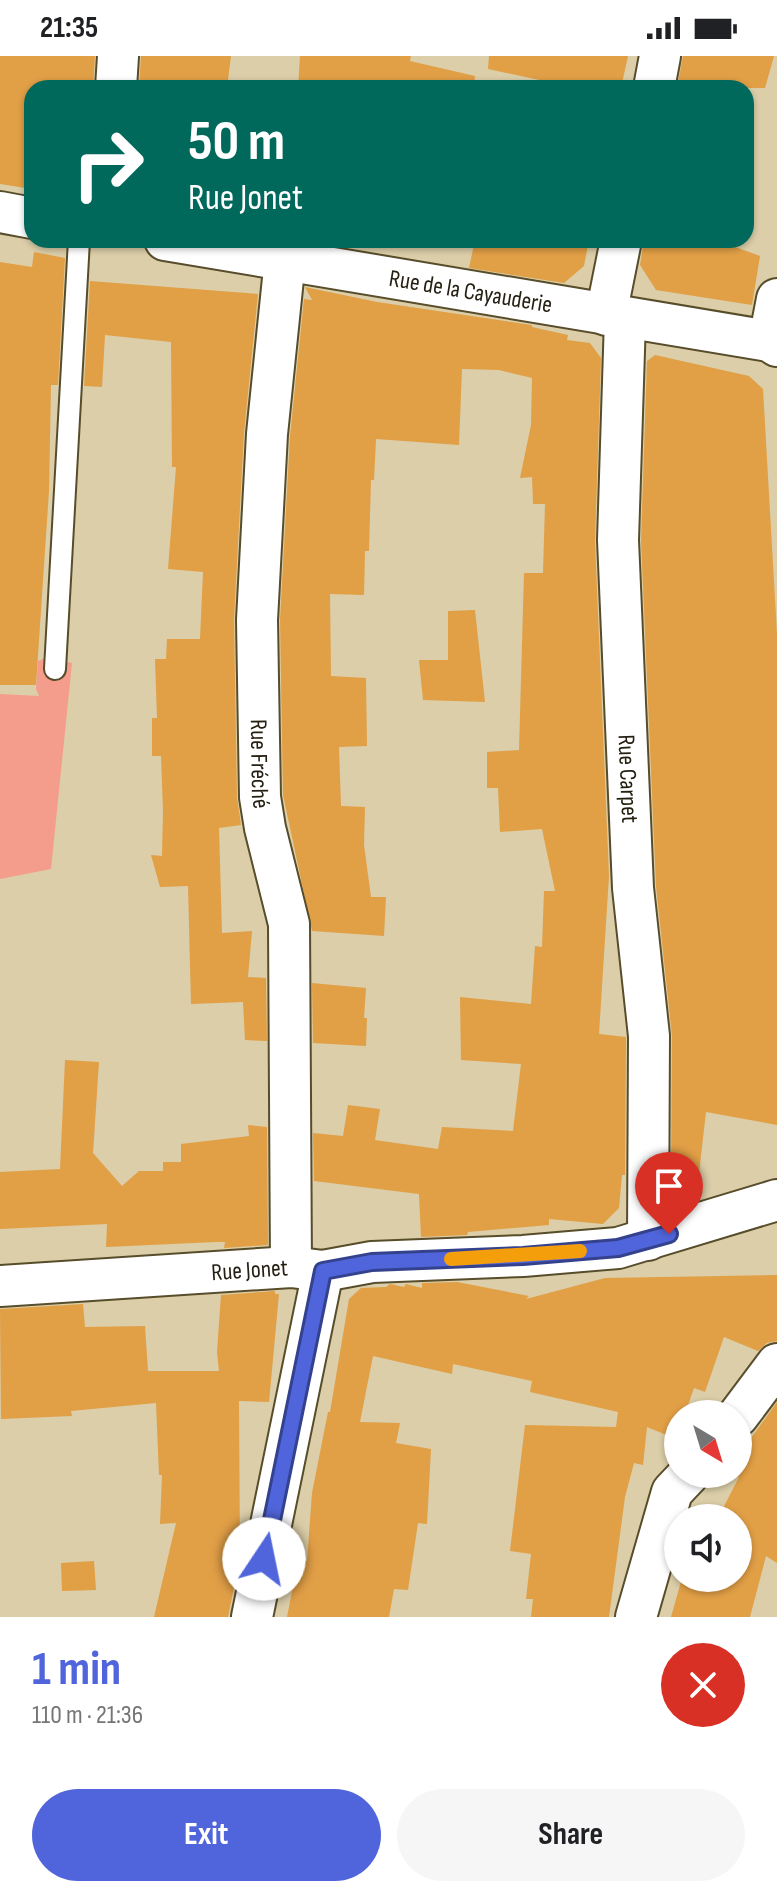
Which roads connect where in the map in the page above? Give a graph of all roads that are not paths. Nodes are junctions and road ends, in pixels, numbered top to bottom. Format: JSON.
{"nodes":[{"id":1,"x":118,"y":56,"type":"edge"},
{"id":2,"x":660,"y":56,"type":"edge"},
{"id":3,"x":116,"y":80,"type":"edge"},
{"id":4,"x":656,"y":80,"type":"edge"},
{"id":5,"x":0,"y":212,"type":"edge"},
{"id":6,"x":24,"y":216,"type":"edge"},
{"id":7,"x":79,"y":248,"type":"edge"},
{"id":8,"x":216,"y":248,"type":"edge"},
{"id":9,"x":620,"y":248,"type":"edge"},
{"id":10,"x":285,"y":259,"type":"junction"},
{"id":11,"x":777,"y":299,"type":"edge"},
{"id":12,"x":615,"y":317,"type":"junction"},
{"id":13,"x":773,"y":343,"type":"edge"},
{"id":14,"x":55,"y":669,"type":"dead end"},
{"id":15,"x":777,"y":1200,"type":"edge"},
{"id":16,"x":648,"y":1240,"type":"junction"},
{"id":17,"x":307,"y":1269,"type":"junction"},
{"id":18,"x":0,"y":1286,"type":"edge"},
{"id":19,"x":777,"y":1364,"type":"edge"},
{"id":20,"x":750,"y":1400,"type":"edge"},
{"id":21,"x":676,"y":1488,"type":"edge"},
{"id":22,"x":252,"y":1617,"type":"edge"},
{"id":23,"x":636,"y":1617,"type":"edge"}],
"edges":[{"from":1,"to":3,"type":"street"},
{"from":2,"to":4,"type":"street"},
{"from":5,"to":6,"type":"street"},
{"from":7,"to":14,"type":"lane"},
{"from":8,"to":10,"type":"street","name":"Rue de la Cayauderie"},
{"from":9,"to":12,"type":"street","name":"Rue Carpet"},
{"from":10,"to":12,"type":"street","name":"Rue de la Cayauderie"},
{"from":10,"to":17,"type":"street","name":"Rue Fréché"},
{"from":11,"to":13,"type":"street"},
{"from":12,"to":13,"type":"street","name":"Rue de la Cayauderie"},
{"from":12,"to":16,"type":"street","name":"Rue Carpet"},
{"from":15,"to":16,"type":"street","name":"Rue Jonet"},
{"from":16,"to":17,"type":"street","name":"Rue Jonet"},
{"from":17,"to":18,"type":"street","name":"Rue Jonet"},
{"from":17,"to":22,"type":"street","name":"Rue Fréché"},
{"from":19,"to":20,"type":"street"},
{"from":21,"to":23,"type":"street"}]}
